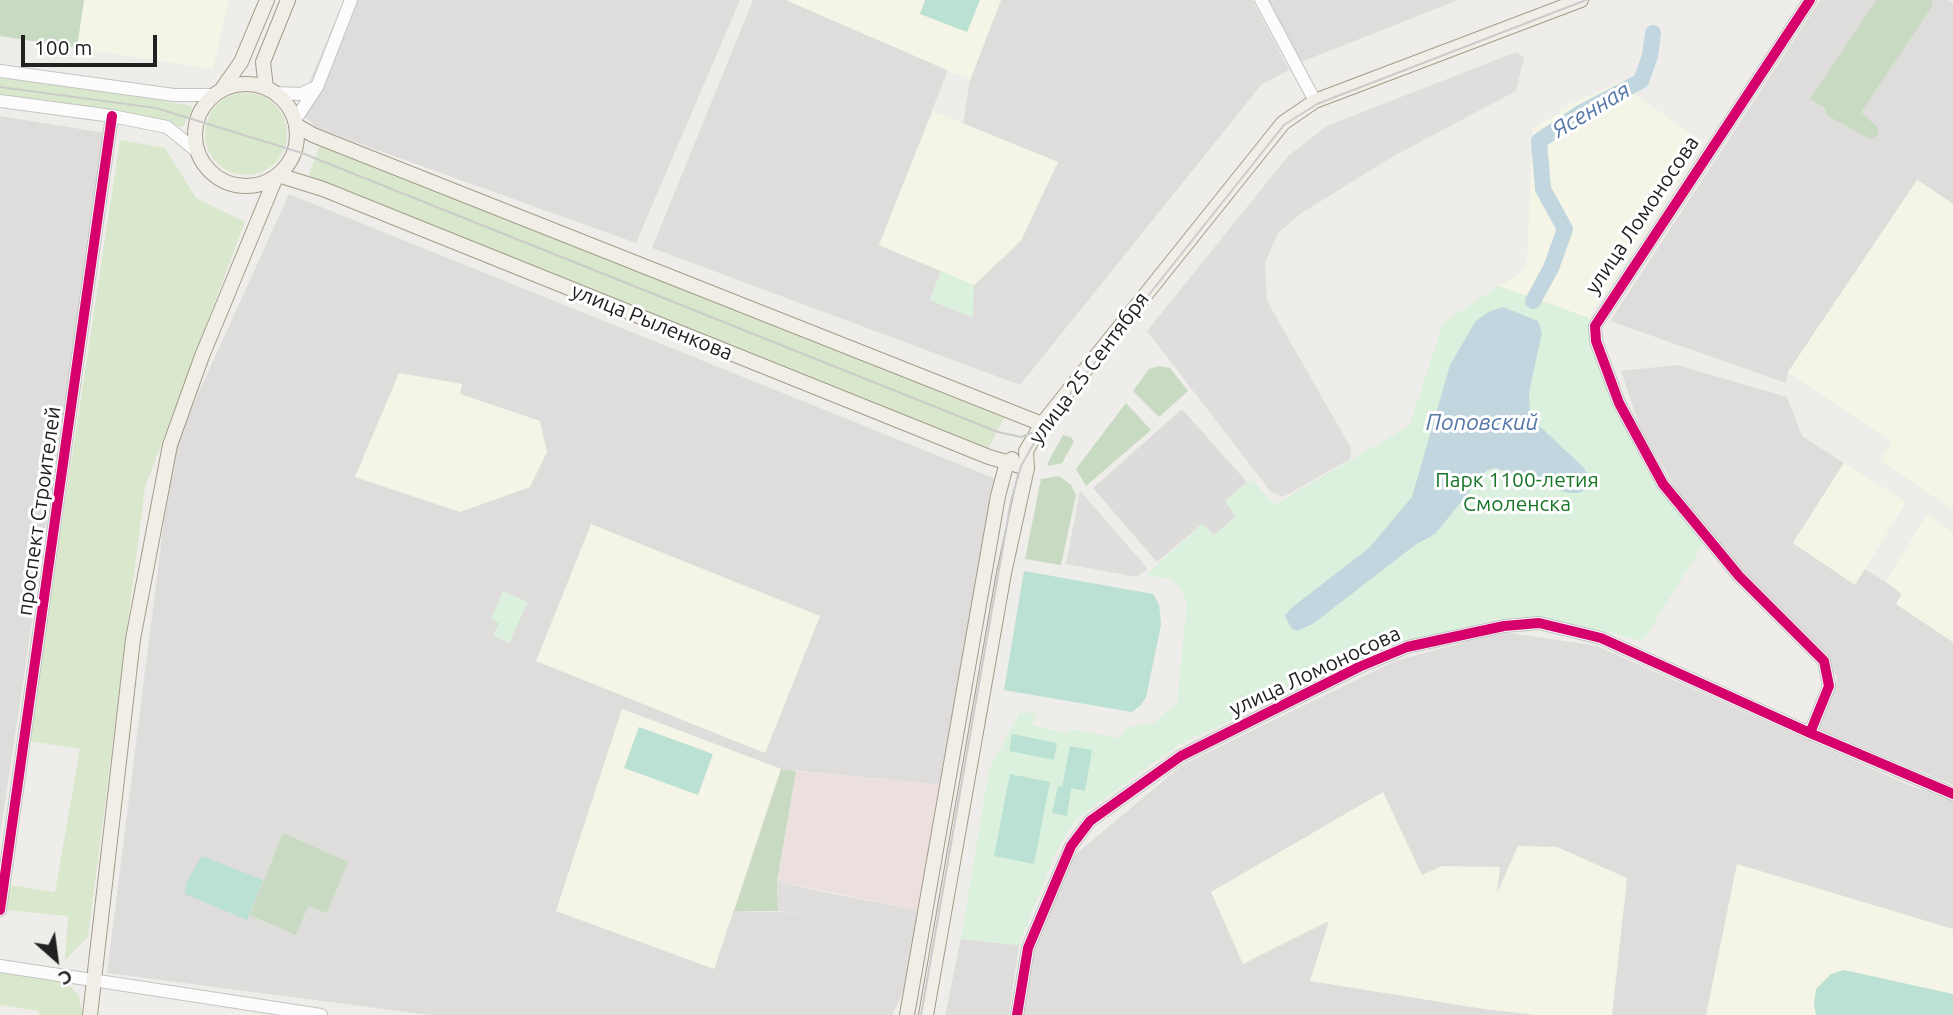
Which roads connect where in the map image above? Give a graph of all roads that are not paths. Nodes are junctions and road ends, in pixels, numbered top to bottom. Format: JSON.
{"nodes":[{"id":1,"x":267,"y":0,"type":"edge"},
{"id":2,"x":288,"y":0,"type":"edge"},
{"id":3,"x":351,"y":0,"type":"edge"},
{"id":4,"x":1261,"y":0,"type":"edge"},
{"id":5,"x":1581,"y":0,"type":"edge"},
{"id":6,"x":1810,"y":0,"type":"edge"},
{"id":7,"x":0,"y":71,"type":"edge"},
{"id":8,"x":317,"y":87,"type":"junction"},
{"id":9,"x":271,"y":91,"type":"junction"},
{"id":10,"x":218,"y":93,"type":"junction"},
{"id":11,"x":0,"y":101,"type":"edge"},
{"id":12,"x":1315,"y":102,"type":"junction"},
{"id":13,"x":112,"y":116,"type":"junction"},
{"id":14,"x":295,"y":123,"type":"junction"},
{"id":15,"x":198,"y":152,"type":"junction"},
{"id":16,"x":276,"y":176,"type":"junction"},
{"id":17,"x":240,"y":186,"type":"junction"},
{"id":18,"x":257,"y":221,"type":"junction"},
{"id":19,"x":1042,"y":424,"type":"junction"},
{"id":20,"x":1026,"y":451,"type":"junction"},
{"id":21,"x":1007,"y":462,"type":"junction"},
{"id":22,"x":1027,"y":468,"type":"junction"},
{"id":23,"x":1810,"y":733,"type":"junction"},
{"id":24,"x":1953,"y":794,"type":"edge"},
{"id":25,"x":0,"y":910,"type":"edge"},
{"id":26,"x":0,"y":966,"type":"edge"},
{"id":27,"x":94,"y":981,"type":"junction"},
{"id":28,"x":90,"y":1015,"type":"edge"},
{"id":29,"x":321,"y":1015,"type":"edge"},
{"id":30,"x":907,"y":1015,"type":"edge"},
{"id":31,"x":926,"y":1015,"type":"edge"},
{"id":32,"x":1017,"y":1015,"type":"edge"}],
"edges":[{"from":1,"to":10,"type":"main road"},
{"from":2,"to":9,"type":"main road"},
{"from":3,"to":8,"type":"street"},
{"from":4,"to":12,"type":"street"},
{"from":5,"to":12,"type":"main road","name":"улица 25 Сентября"},
{"from":6,"to":23,"type":"street","name":"улица Ломоносова"},
{"from":7,"to":10,"type":"street"},
{"from":8,"to":9,"type":"street"},
{"from":8,"to":14,"type":"street"},
{"from":9,"to":10,"type":"main road"},
{"from":9,"to":14,"type":"main road"},
{"from":10,"to":15,"type":"main road"},
{"from":11,"to":13,"type":"street"},
{"from":12,"to":19,"type":"main road","name":"улица 25 Сентября"},
{"from":13,"to":15,"type":"street"},
{"from":13,"to":25,"type":"street","name":"проспект Строителей"},
{"from":14,"to":16,"type":"main road"},
{"from":14,"to":19,"type":"main road"},
{"from":15,"to":17,"type":"main road"},
{"from":16,"to":17,"type":"main road"},
{"from":16,"to":18,"type":"main road"},
{"from":16,"to":21,"type":"main road","name":"улица Рыленкова"},
{"from":17,"to":18,"type":"main road"},
{"from":18,"to":27,"type":"main road"},
{"from":19,"to":20,"type":"main road","name":"улица 25 Сентября"},
{"from":20,"to":21,"type":"main road"},
{"from":20,"to":22,"type":"main road","name":"улица 25 Сентября"},
{"from":21,"to":22,"type":"main road","name":"улица Рыленкова"},
{"from":21,"to":30,"type":"main road"},
{"from":22,"to":31,"type":"main road","name":"улица 25 Сентября"},
{"from":23,"to":24,"type":"street","name":"улица Ломоносова"},
{"from":23,"to":32,"type":"street","name":"улица Ломоносова"},
{"from":26,"to":27,"type":"street"},
{"from":27,"to":28,"type":"main road"},
{"from":27,"to":29,"type":"street"}]}
